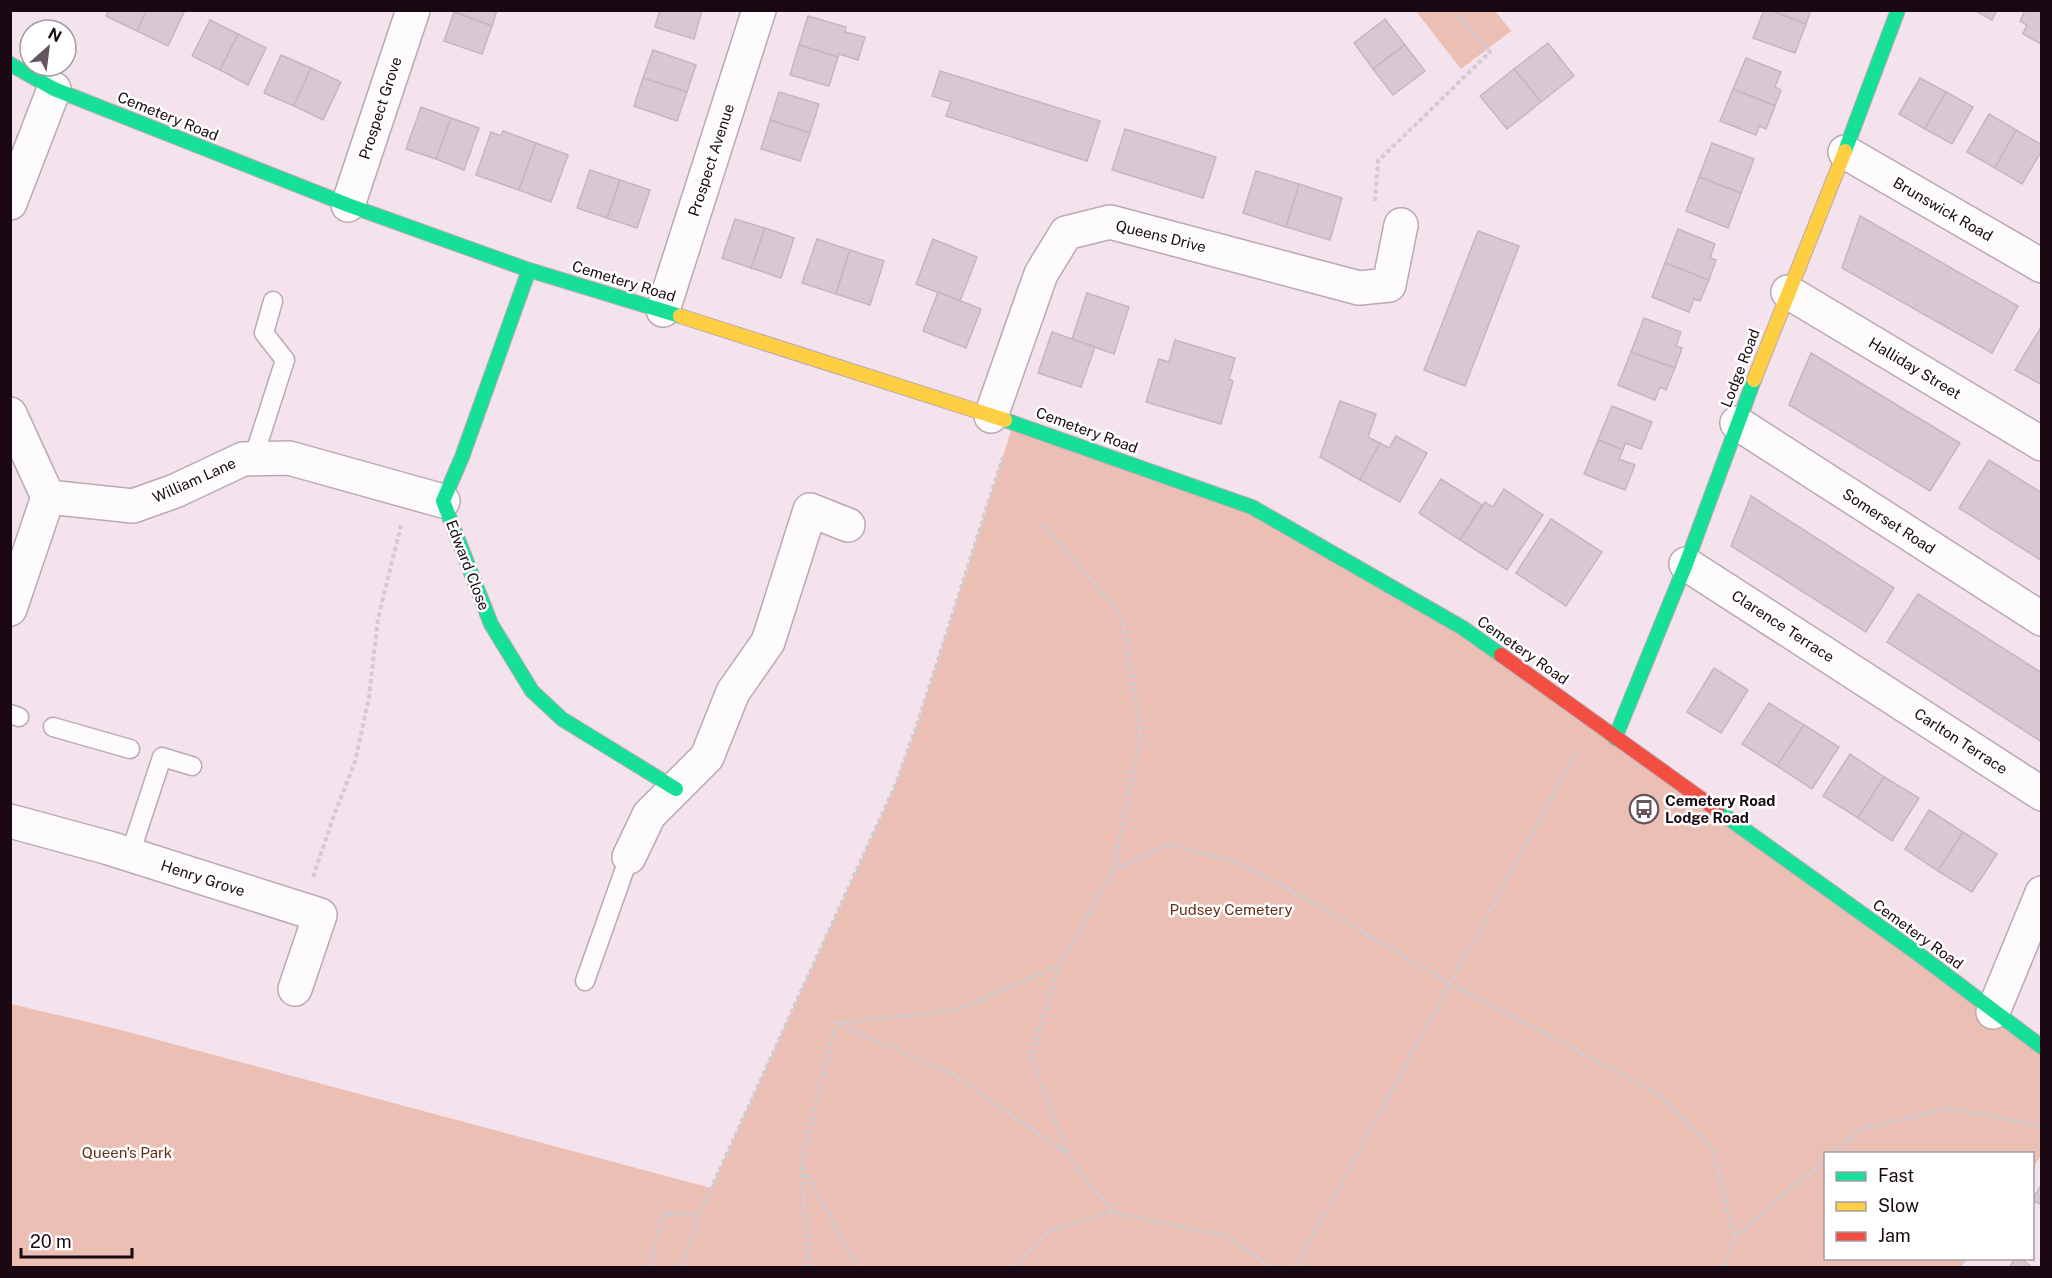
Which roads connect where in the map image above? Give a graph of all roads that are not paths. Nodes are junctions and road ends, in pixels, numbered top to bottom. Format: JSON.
{"nodes":[{"id":1,"x":412,"y":10,"type":"edge"},
{"id":2,"x":759,"y":10,"type":"edge"},
{"id":3,"x":1898,"y":10,"type":"edge"},
{"id":4,"x":10,"y":64,"type":"edge"},
{"id":5,"x":54,"y":89,"type":"junction"},
{"id":6,"x":1845,"y":152,"type":"junction"},
{"id":7,"x":10,"y":203,"type":"edge"},
{"id":8,"x":348,"y":205,"type":"junction"},
{"id":9,"x":1401,"y":225,"type":"road end"},
{"id":10,"x":2042,"y":266,"type":"edge"},
{"id":11,"x":529,"y":270,"type":"junction"},
{"id":12,"x":1788,"y":292,"type":"junction"},
{"id":13,"x":273,"y":301,"type":"dead end"},
{"id":14,"x":663,"y":310,"type":"junction"},
{"id":15,"x":10,"y":414,"type":"edge"},
{"id":16,"x":1003,"y":419,"type":"junction"},
{"id":17,"x":1737,"y":423,"type":"junction"},
{"id":18,"x":2042,"y":444,"type":"edge"},
{"id":19,"x":253,"y":459,"type":"junction"},
{"id":20,"x":48,"y":497,"type":"junction"},
{"id":21,"x":443,"y":501,"type":"junction"},
{"id":22,"x":848,"y":525,"type":"dead end"},
{"id":23,"x":1686,"y":564,"type":"junction"},
{"id":24,"x":10,"y":609,"type":"edge"},
{"id":25,"x":2042,"y":619,"type":"edge"},
{"id":26,"x":1880,"y":688,"type":"joint"},
{"id":27,"x":53,"y":727,"type":"dead end"},
{"id":28,"x":1615,"y":738,"type":"junction"},
{"id":29,"x":130,"y":749,"type":"dead end"},
{"id":30,"x":192,"y":766,"type":"dead end"},
{"id":31,"x":676,"y":789,"type":"junction"},
{"id":32,"x":2042,"y":794,"type":"edge"},
{"id":33,"x":10,"y":820,"type":"edge"},
{"id":34,"x":130,"y":854,"type":"junction"},
{"id":35,"x":629,"y":857,"type":"joint"},
{"id":36,"x":2042,"y":893,"type":"edge"},
{"id":37,"x":585,"y":981,"type":"dead end"},
{"id":38,"x":295,"y":989,"type":"dead end"},
{"id":39,"x":1993,"y":1012,"type":"junction"},
{"id":40,"x":2042,"y":1047,"type":"edge"}],
"edges":[{"from":1,"to":8,"type":"street","name":"Prospect Grove"},
{"from":2,"to":14,"type":"street","name":"Prospect Avenue"},
{"from":3,"to":6,"type":"street","name":"Lodge Road"},
{"from":4,"to":5,"type":"street","name":"Cemetery Road"},
{"from":5,"to":7,"type":"street"},
{"from":5,"to":8,"type":"street","name":"Cemetery Road"},
{"from":6,"to":10,"type":"street","name":"Brunswick Road"},
{"from":6,"to":12,"type":"street","name":"Lodge Road"},
{"from":8,"to":11,"type":"street","name":"Cemetery Road"},
{"from":9,"to":16,"type":"street","name":"Queens Drive"},
{"from":11,"to":14,"type":"street","name":"Cemetery Road"},
{"from":11,"to":21,"type":"street","name":"Edward Close"},
{"from":12,"to":17,"type":"street","name":"Lodge Road"},
{"from":12,"to":18,"type":"street","name":"Halliday Street"},
{"from":13,"to":19,"type":"lane"},
{"from":14,"to":16,"type":"street","name":"Cemetery Road"},
{"from":15,"to":20,"type":"street"},
{"from":16,"to":28,"type":"street","name":"Cemetery Road"},
{"from":17,"to":23,"type":"street","name":"Lodge Road"},
{"from":17,"to":25,"type":"street","name":"Somerset Road"},
{"from":19,"to":20,"type":"street","name":"William Lane"},
{"from":19,"to":21,"type":"street","name":"William Lane"},
{"from":20,"to":24,"type":"street"},
{"from":21,"to":31,"type":"street","name":"Edward Close"},
{"from":22,"to":31,"type":"street"},
{"from":23,"to":26,"type":"street","name":"Clarence Terrace"},
{"from":23,"to":28,"type":"street","name":"Lodge Road"},
{"from":26,"to":32,"type":"street","name":"Carlton Terrace"},
{"from":27,"to":29,"type":"lane"},
{"from":28,"to":39,"type":"street","name":"Cemetery Road"},
{"from":30,"to":34,"type":"lane"},
{"from":31,"to":35,"type":"street"},
{"from":33,"to":34,"type":"street","name":"Henry Grove"},
{"from":34,"to":38,"type":"street","name":"Henry Grove"},
{"from":35,"to":37,"type":"lane"},
{"from":36,"to":39,"type":"street"},
{"from":39,"to":40,"type":"street","name":"Cemetery Road"}]}
